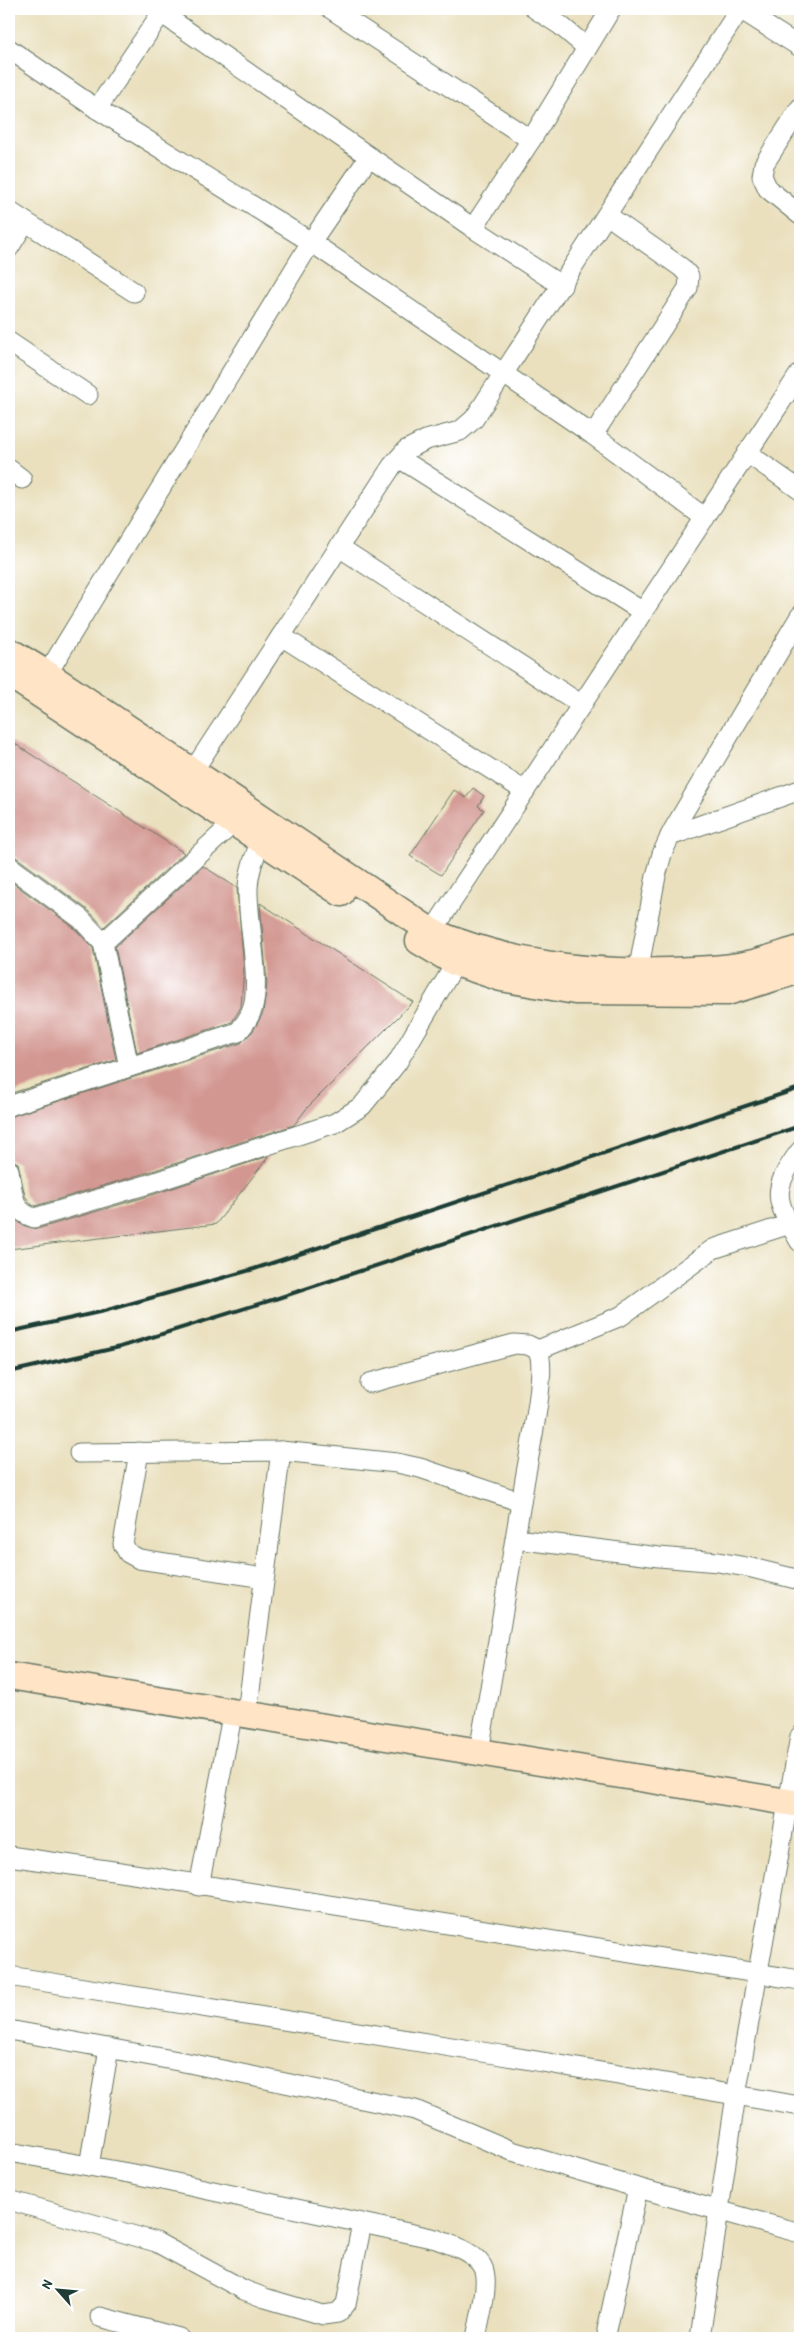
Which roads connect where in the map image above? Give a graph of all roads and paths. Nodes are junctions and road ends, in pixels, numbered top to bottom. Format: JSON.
{"nodes":[{"id":1,"x":331,"y":9,"type":"edge"},
{"id":2,"x":536,"y":9,"type":"edge"},
{"id":3,"x":611,"y":9,"type":"edge"},
{"id":4,"x":163,"y":11,"type":"edge"},
{"id":5,"x":586,"y":47,"type":"junction"},
{"id":6,"x":800,"y":47,"type":"edge"},
{"id":7,"x":9,"y":49,"type":"edge"},
{"id":8,"x":800,"y":108,"type":"edge"},
{"id":9,"x":97,"y":109,"type":"junction"},
{"id":10,"x":531,"y":140,"type":"junction"},
{"id":11,"x":369,"y":157,"type":"junction"},
{"id":12,"x":9,"y":211,"type":"edge"},
{"id":13,"x":607,"y":215,"type":"junction"},
{"id":14,"x":800,"y":215,"type":"edge"},
{"id":15,"x":25,"y":222,"type":"junction"},
{"id":16,"x":472,"y":228,"type":"junction"},
{"id":17,"x":311,"y":242,"type":"junction"},
{"id":18,"x":9,"y":248,"type":"edge"},
{"id":19,"x":562,"y":286,"type":"junction"},
{"id":20,"x":134,"y":292,"type":"dead end"},
{"id":21,"x":9,"y":342,"type":"edge"},
{"id":22,"x":800,"y":373,"type":"edge"},
{"id":23,"x":503,"y":374,"type":"junction"},
{"id":24,"x":88,"y":395,"type":"dead end"},
{"id":25,"x":593,"y":435,"type":"junction"},
{"id":26,"x":747,"y":454,"type":"junction"},
{"id":27,"x":399,"y":458,"type":"junction"},
{"id":28,"x":800,"y":490,"type":"edge"},
{"id":29,"x":705,"y":518,"type":"junction"},
{"id":30,"x":339,"y":547,"type":"junction"},
{"id":31,"x":643,"y":612,"type":"junction"},
{"id":32,"x":798,"y":624,"type":"edge"},
{"id":33,"x":281,"y":636,"type":"junction"},
{"id":34,"x":9,"y":651,"type":"edge"},
{"id":35,"x":9,"y":674,"type":"edge"},
{"id":36,"x":42,"y":683,"type":"junction"},
{"id":37,"x":582,"y":705,"type":"junction"},
{"id":38,"x":193,"y":771,"type":"junction"},
{"id":39,"x":800,"y":790,"type":"edge"},
{"id":40,"x":525,"y":791,"type":"junction"},
{"id":41,"x":252,"y":824,"type":"junction"},
{"id":42,"x":670,"y":836,"type":"junction"},
{"id":43,"x":9,"y":866,"type":"edge"},
{"id":44,"x":432,"y":932,"type":"junction"},
{"id":45,"x":103,"y":943,"type":"junction"},
{"id":46,"x":800,"y":949,"type":"edge"},
{"id":47,"x":461,"y":955,"type":"junction"},
{"id":48,"x":800,"y":970,"type":"edge"},
{"id":49,"x":636,"y":982,"type":"junction"},
{"id":50,"x":128,"y":1067,"type":"junction"},
{"id":51,"x":11,"y":1099,"type":"edge"},
{"id":52,"x":800,"y":1151,"type":"edge"},
{"id":53,"x":9,"y":1170,"type":"edge"},
{"id":54,"x":790,"y":1224,"type":"junction"},
{"id":55,"x":800,"y":1242,"type":"edge"},
{"id":56,"x":538,"y":1350,"type":"junction"},
{"id":57,"x":370,"y":1383,"type":"dead end"},
{"id":58,"x":281,"y":1451,"type":"junction"},
{"id":59,"x":139,"y":1452,"type":"junction"},
{"id":60,"x":79,"y":1453,"type":"dead end"},
{"id":61,"x":521,"y":1502,"type":"junction"},
{"id":62,"x":516,"y":1538,"type":"junction"},
{"id":63,"x":264,"y":1578,"type":"junction"},
{"id":64,"x":800,"y":1580,"type":"edge"},
{"id":65,"x":9,"y":1676,"type":"edge"},
{"id":66,"x":240,"y":1712,"type":"junction"},
{"id":67,"x":800,"y":1736,"type":"edge"},
{"id":68,"x":479,"y":1751,"type":"junction"},
{"id":69,"x":794,"y":1803,"type":"edge"},
{"id":70,"x":9,"y":1856,"type":"edge"},
{"id":71,"x":199,"y":1886,"type":"junction"},
{"id":72,"x":758,"y":1973,"type":"junction"},
{"id":73,"x":9,"y":1976,"type":"edge"},
{"id":74,"x":800,"y":1980,"type":"edge"},
{"id":75,"x":9,"y":2030,"type":"edge"},
{"id":76,"x":109,"y":2048,"type":"junction"},
{"id":77,"x":736,"y":2095,"type":"junction"},
{"id":78,"x":800,"y":2106,"type":"edge"},
{"id":79,"x":9,"y":2152,"type":"edge"},
{"id":80,"x":89,"y":2166,"type":"junction"},
{"id":81,"x":638,"y":2188,"type":"junction"},
{"id":82,"x":9,"y":2200,"type":"edge"},
{"id":83,"x":718,"y":2209,"type":"junction"},
{"id":84,"x":362,"y":2223,"type":"junction"},
{"id":85,"x":800,"y":2233,"type":"edge"},
{"id":86,"x":100,"y":2318,"type":"dead end"},
{"id":87,"x":607,"y":2330,"type":"dead end"},
{"id":88,"x":179,"y":2338,"type":"edge"},
{"id":89,"x":476,"y":2338,"type":"edge"},
{"id":90,"x":700,"y":2338,"type":"edge"}],
"edges":[{"from":1,"to":10,"type":"street"},
{"from":2,"to":5,"type":"street"},
{"from":3,"to":5,"type":"street"},
{"from":4,"to":9,"type":"street"},
{"from":4,"to":11,"type":"street"},
{"from":5,"to":10,"type":"street"},
{"from":6,"to":13,"type":"street"},
{"from":7,"to":9,"type":"street"},
{"from":8,"to":14,"type":"street"},
{"from":9,"to":17,"type":"street"},
{"from":10,"to":16,"type":"street"},
{"from":11,"to":16,"type":"street"},
{"from":11,"to":17,"type":"street"},
{"from":12,"to":15,"type":"street"},
{"from":13,"to":19,"type":"street"},
{"from":13,"to":25,"type":"street"},
{"from":15,"to":18,"type":"street"},
{"from":15,"to":20,"type":"street"},
{"from":16,"to":19,"type":"street"},
{"from":17,"to":23,"type":"street"},
{"from":17,"to":36,"type":"street"},
{"from":19,"to":23,"type":"street"},
{"from":21,"to":24,"type":"street"},
{"from":22,"to":26,"type":"street"},
{"from":23,"to":25,"type":"street"},
{"from":23,"to":27,"type":"street"},
{"from":25,"to":29,"type":"street"},
{"from":26,"to":28,"type":"street"},
{"from":26,"to":29,"type":"street"},
{"from":27,"to":30,"type":"street"},
{"from":27,"to":31,"type":"street"},
{"from":29,"to":31,"type":"street"},
{"from":30,"to":33,"type":"street"},
{"from":30,"to":37,"type":"street"},
{"from":31,"to":37,"type":"street"},
{"from":32,"to":42,"type":"street"},
{"from":33,"to":38,"type":"street"},
{"from":33,"to":40,"type":"street"},
{"from":34,"to":36,"type":"street"},
{"from":35,"to":36,"type":"street"},
{"from":36,"to":38,"type":"street"},
{"from":36,"to":41,"type":"street"},
{"from":37,"to":40,"type":"street"},
{"from":38,"to":41,"type":"street"},
{"from":39,"to":42,"type":"street"},
{"from":40,"to":44,"type":"street"},
{"from":41,"to":44,"type":"street"},
{"from":41,"to":45,"type":"street"},
{"from":41,"to":47,"type":"street"},
{"from":41,"to":50,"type":"street"},
{"from":42,"to":49,"type":"street"},
{"from":43,"to":45,"type":"street"},
{"from":44,"to":47,"type":"street"},
{"from":45,"to":50,"type":"street"},
{"from":46,"to":49,"type":"street"},
{"from":47,"to":49,"type":"street"},
{"from":47,"to":53,"type":"street"},
{"from":48,"to":49,"type":"street"},
{"from":50,"to":51,"type":"street"},
{"from":52,"to":54,"type":"street"},
{"from":54,"to":55,"type":"street"},
{"from":54,"to":56,"type":"street"},
{"from":56,"to":57,"type":"street"},
{"from":56,"to":61,"type":"street"},
{"from":58,"to":59,"type":"street"},
{"from":58,"to":61,"type":"street"},
{"from":58,"to":63,"type":"street"},
{"from":59,"to":60,"type":"street"},
{"from":59,"to":63,"type":"street"},
{"from":61,"to":62,"type":"street"},
{"from":62,"to":64,"type":"street"},
{"from":62,"to":68,"type":"street"},
{"from":63,"to":66,"type":"street"},
{"from":65,"to":66,"type":"street"},
{"from":66,"to":68,"type":"street"},
{"from":66,"to":71,"type":"street"},
{"from":67,"to":69,"type":"street"},
{"from":68,"to":69,"type":"street"},
{"from":69,"to":72,"type":"street"},
{"from":70,"to":71,"type":"street"},
{"from":71,"to":72,"type":"street"},
{"from":72,"to":74,"type":"street"},
{"from":72,"to":77,"type":"street"},
{"from":73,"to":77,"type":"street"},
{"from":75,"to":76,"type":"street"},
{"from":76,"to":80,"type":"street"},
{"from":76,"to":81,"type":"street"},
{"from":77,"to":78,"type":"street"},
{"from":77,"to":83,"type":"street"},
{"from":79,"to":80,"type":"street"},
{"from":80,"to":84,"type":"street"},
{"from":81,"to":83,"type":"street"},
{"from":81,"to":87,"type":"street"},
{"from":82,"to":84,"type":"street"},
{"from":83,"to":85,"type":"street"},
{"from":83,"to":90,"type":"street"},
{"from":84,"to":89,"type":"street"},
{"from":86,"to":88,"type":"street"}]}
